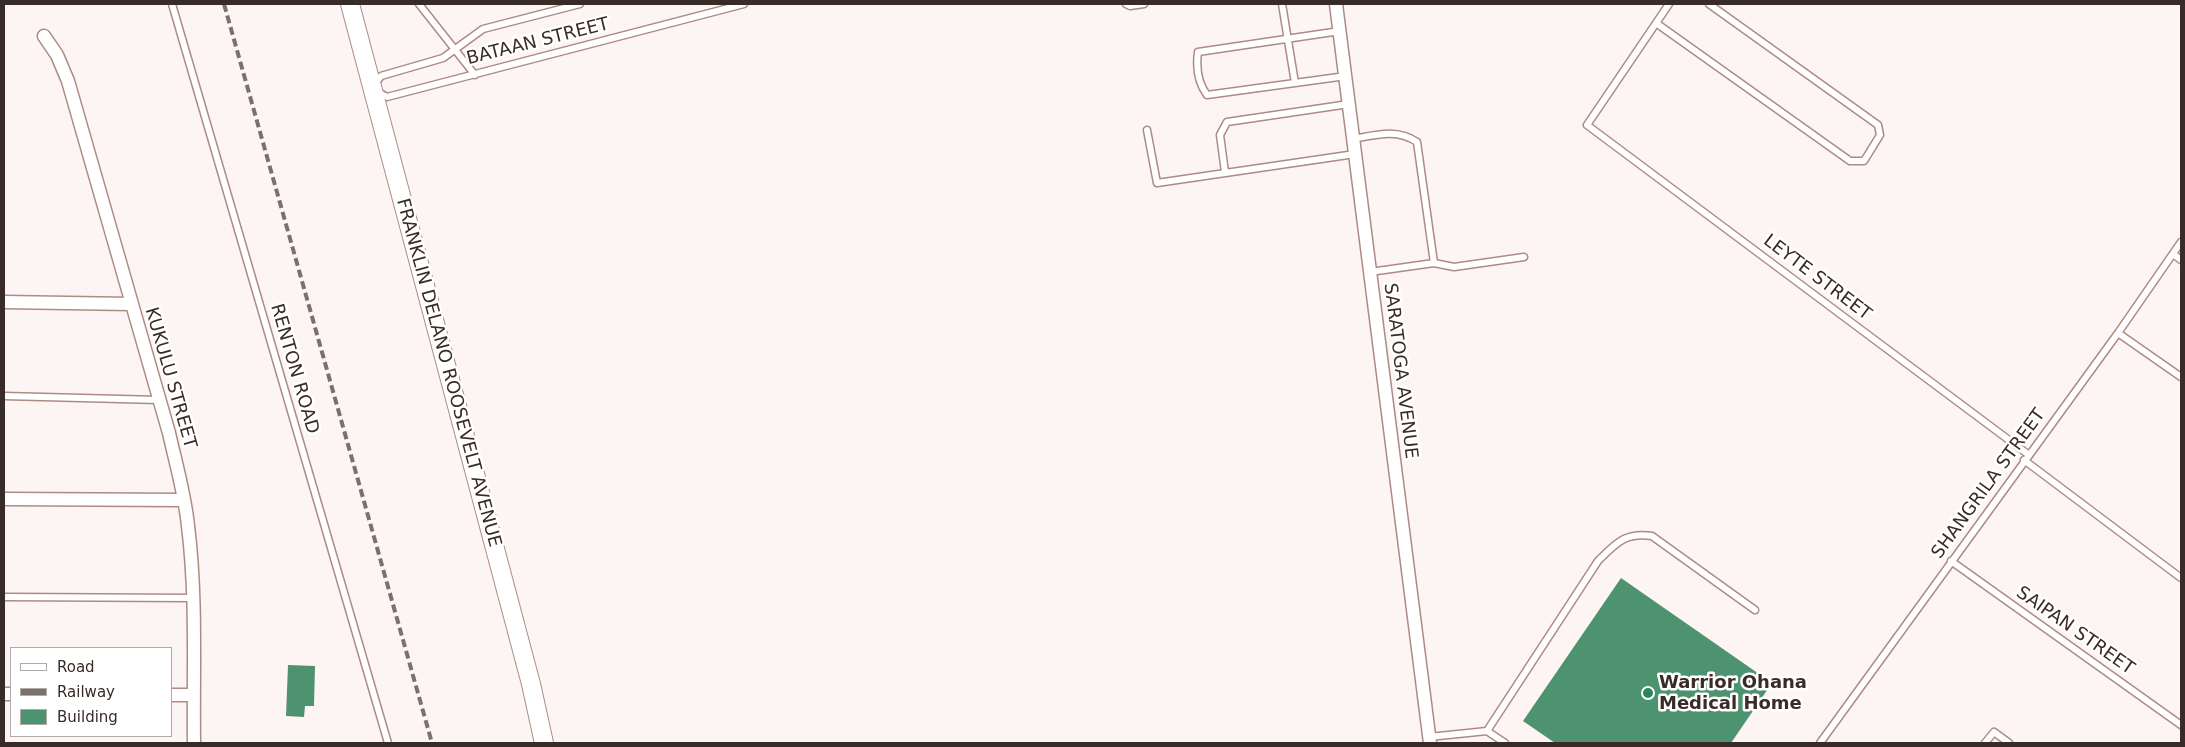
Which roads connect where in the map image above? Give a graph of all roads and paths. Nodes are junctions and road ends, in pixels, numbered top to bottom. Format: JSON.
{"nodes":[{"id":1,"x":172,"y":4,"type":"edge"},
{"id":2,"x":350,"y":4,"type":"edge"},
{"id":3,"x":419,"y":4,"type":"edge"},
{"id":4,"x":580,"y":4,"type":"edge"},
{"id":5,"x":744,"y":4,"type":"edge"},
{"id":6,"x":1126,"y":4,"type":"edge"},
{"id":7,"x":1144,"y":4,"type":"edge"},
{"id":8,"x":1282,"y":4,"type":"edge"},
{"id":9,"x":1336,"y":4,"type":"edge"},
{"id":10,"x":1669,"y":4,"type":"edge"},
{"id":11,"x":1709,"y":4,"type":"edge"},
{"id":12,"x":720,"y":7,"type":"edge"},
{"id":13,"x":1656,"y":23,"type":"junction"},
{"id":14,"x":1340,"y":32,"type":"junction"},
{"id":15,"x":44,"y":36,"type":"dead end"},
{"id":16,"x":1287,"y":38,"type":"junction"},
{"id":17,"x":455,"y":50,"type":"junction"},
{"id":18,"x":476,"y":75,"type":"junction"},
{"id":19,"x":1346,"y":76,"type":"junction"},
{"id":20,"x":1295,"y":83,"type":"junction"},
{"id":21,"x":372,"y":87,"type":"junction"},
{"id":22,"x":1349,"y":104,"type":"junction"},
{"id":23,"x":1147,"y":130,"type":"dead end"},
{"id":24,"x":1353,"y":139,"type":"junction"},
{"id":25,"x":1355,"y":154,"type":"junction"},
{"id":26,"x":1225,"y":172,"type":"junction"},
{"id":27,"x":2181,"y":242,"type":"edge"},
{"id":28,"x":2173,"y":254,"type":"junction"},
{"id":29,"x":1524,"y":257,"type":"dead end"},
{"id":30,"x":2181,"y":260,"type":"edge"},
{"id":31,"x":1434,"y":263,"type":"junction"},
{"id":32,"x":1370,"y":272,"type":"junction"},
{"id":33,"x":4,"y":302,"type":"edge"},
{"id":34,"x":131,"y":304,"type":"junction"},
{"id":35,"x":2118,"y":333,"type":"junction"},
{"id":36,"x":2181,"y":377,"type":"edge"},
{"id":37,"x":4,"y":396,"type":"edge"},
{"id":38,"x":159,"y":400,"type":"junction"},
{"id":39,"x":2026,"y":458,"type":"junction"},
{"id":40,"x":4,"y":499,"type":"edge"},
{"id":41,"x":184,"y":500,"type":"junction"},
{"id":42,"x":1951,"y":561,"type":"junction"},
{"id":43,"x":2181,"y":578,"type":"edge"},
{"id":44,"x":4,"y":597,"type":"edge"},
{"id":45,"x":192,"y":598,"type":"junction"},
{"id":46,"x":1755,"y":610,"type":"dead end"},
{"id":47,"x":172,"y":695,"type":"edge"},
{"id":48,"x":194,"y":695,"type":"junction"},
{"id":49,"x":2181,"y":725,"type":"edge"},
{"id":50,"x":1487,"y":731,"type":"junction"},
{"id":51,"x":1429,"y":740,"type":"edge"},
{"id":52,"x":194,"y":743,"type":"edge"},
{"id":53,"x":388,"y":743,"type":"edge"},
{"id":54,"x":544,"y":743,"type":"edge"},
{"id":55,"x":1505,"y":743,"type":"edge"},
{"id":56,"x":1820,"y":743,"type":"edge"},
{"id":57,"x":1985,"y":743,"type":"edge"},
{"id":58,"x":2009,"y":743,"type":"edge"}],
"edges":[{"from":1,"to":53,"type":"lane","name":"RENTON ROAD"},
{"from":2,"to":21,"type":"main road","name":"FRANKLIN DELANO ROOSEVELT AVENUE"},
{"from":3,"to":17,"type":"lane"},
{"from":4,"to":17,"type":"lane"},
{"from":5,"to":12,"type":"lane","name":"BATAAN STREET"},
{"from":6,"to":7,"type":"lane"},
{"from":8,"to":16,"type":"lane"},
{"from":9,"to":14,"type":"street","name":"SARATOGA AVENUE"},
{"from":10,"to":13,"type":"lane"},
{"from":11,"to":13,"type":"lane"},
{"from":12,"to":18,"type":"lane","name":"BATAAN STREET"},
{"from":13,"to":39,"type":"lane","name":"LEYTE STREET"},
{"from":14,"to":16,"type":"lane"},
{"from":14,"to":19,"type":"street","name":"SARATOGA AVENUE"},
{"from":15,"to":34,"type":"street","name":"KUKULU STREET"},
{"from":16,"to":20,"type":"lane"},
{"from":16,"to":20,"type":"lane"},
{"from":17,"to":18,"type":"lane"},
{"from":17,"to":21,"type":"lane"},
{"from":18,"to":21,"type":"lane","name":"BATAAN STREET"},
{"from":19,"to":20,"type":"lane"},
{"from":19,"to":22,"type":"street","name":"SARATOGA AVENUE"},
{"from":21,"to":54,"type":"main road","name":"FRANKLIN DELANO ROOSEVELT AVENUE"},
{"from":22,"to":24,"type":"street","name":"SARATOGA AVENUE"},
{"from":22,"to":26,"type":"lane"},
{"from":23,"to":26,"type":"lane"},
{"from":24,"to":25,"type":"street","name":"SARATOGA AVENUE"},
{"from":24,"to":31,"type":"lane"},
{"from":25,"to":26,"type":"lane"},
{"from":25,"to":32,"type":"street","name":"SARATOGA AVENUE"},
{"from":27,"to":28,"type":"lane","name":"SHANGRILA STREET"},
{"from":28,"to":30,"type":"lane"},
{"from":28,"to":35,"type":"lane","name":"SHANGRILA STREET"},
{"from":29,"to":31,"type":"lane"},
{"from":31,"to":32,"type":"lane"},
{"from":32,"to":51,"type":"street","name":"SARATOGA AVENUE"},
{"from":33,"to":34,"type":"street"},
{"from":34,"to":38,"type":"street","name":"KUKULU STREET"},
{"from":35,"to":36,"type":"lane"},
{"from":35,"to":39,"type":"lane","name":"SHANGRILA STREET"},
{"from":37,"to":38,"type":"lane"},
{"from":38,"to":41,"type":"street","name":"KUKULU STREET"},
{"from":39,"to":42,"type":"lane","name":"SHANGRILA STREET"},
{"from":39,"to":43,"type":"lane","name":"LEYTE STREET"},
{"from":40,"to":41,"type":"street"},
{"from":41,"to":45,"type":"street","name":"KUKULU STREET"},
{"from":42,"to":49,"type":"lane","name":"SAIPAN STREET"},
{"from":42,"to":56,"type":"lane","name":"SHANGRILA STREET"},
{"from":44,"to":45,"type":"lane"},
{"from":45,"to":48,"type":"street","name":"KUKULU STREET"},
{"from":46,"to":50,"type":"lane"},
{"from":47,"to":48,"type":"street"},
{"from":48,"to":52,"type":"street","name":"KUKULU STREET"},
{"from":50,"to":51,"type":"lane"},
{"from":50,"to":55,"type":"lane"},
{"from":57,"to":58,"type":"lane"}]}
